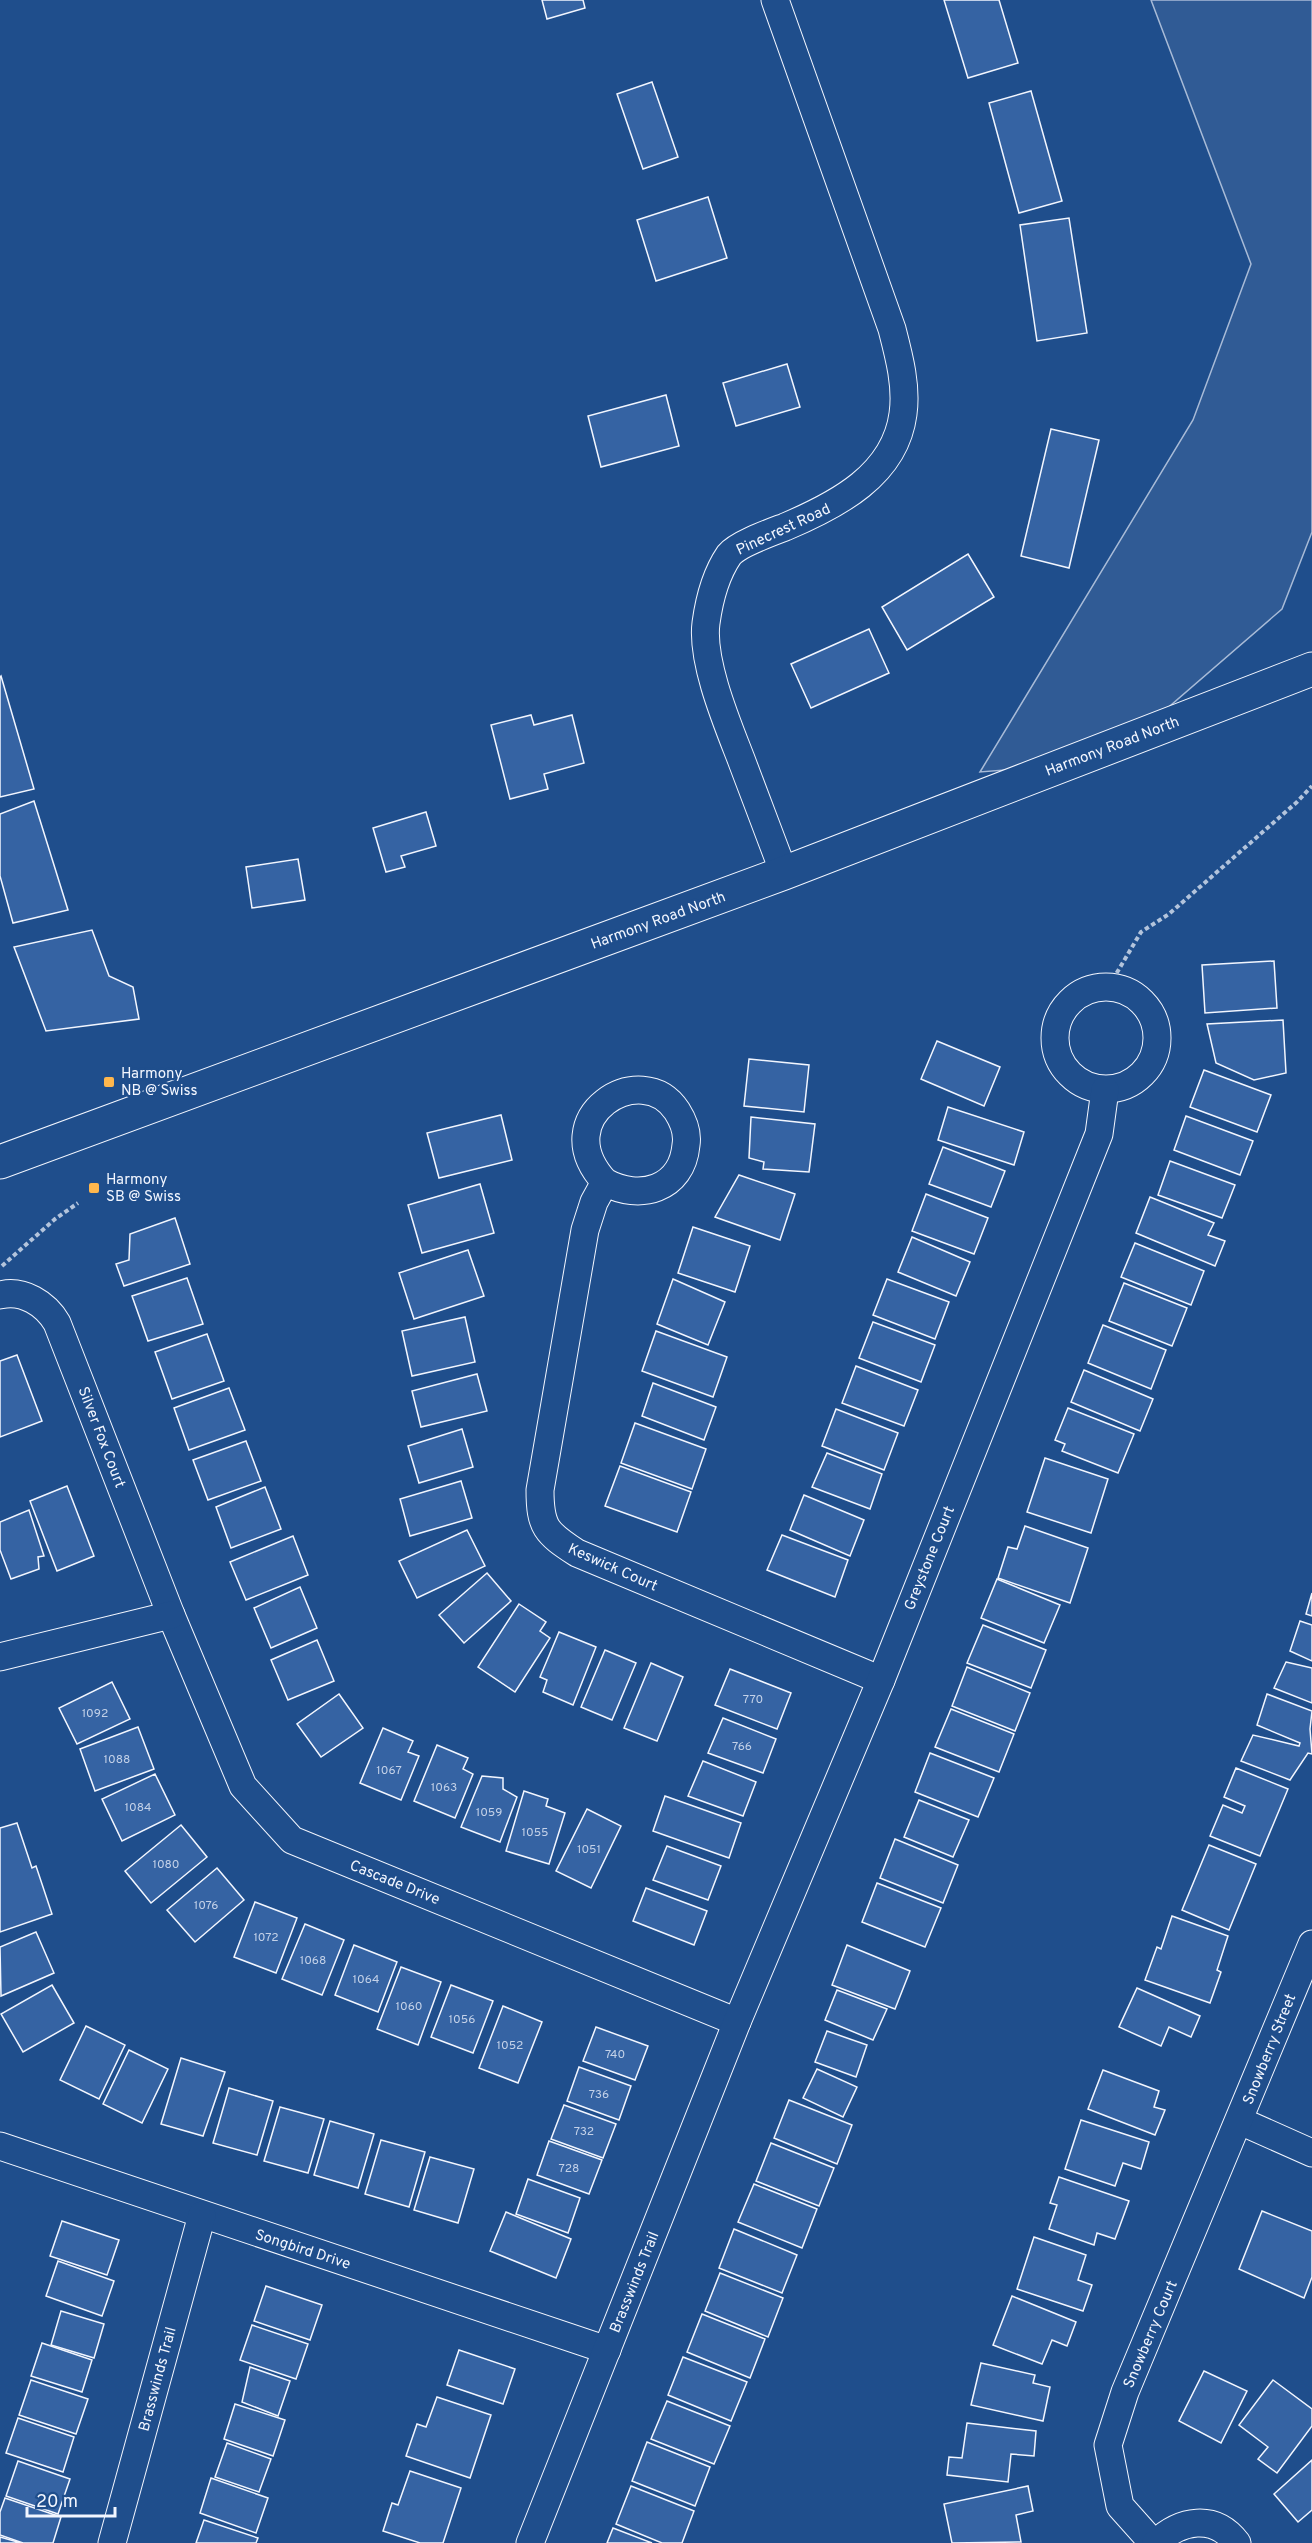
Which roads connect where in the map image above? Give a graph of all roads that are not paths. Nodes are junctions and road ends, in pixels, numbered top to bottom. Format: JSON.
{"nodes":[{"id":1,"x":775,"y":0,"type":"edge"},
{"id":2,"x":1312,"y":669,"type":"edge"},
{"id":3,"x":784,"y":873,"type":"junction"},
{"id":4,"x":1105,"y":1090,"type":"junction"},
{"id":5,"x":0,"y":1162,"type":"edge"},
{"id":6,"x":605,"y":1182,"type":"dead end"},
{"id":7,"x":0,"y":1295,"type":"edge"},
{"id":8,"x":171,"y":1615,"type":"junction"},
{"id":9,"x":0,"y":1657,"type":"edge"},
{"id":10,"x":881,"y":1680,"type":"junction"},
{"id":11,"x":1312,"y":1944,"type":"edge"},
{"id":12,"x":738,"y":2022,"type":"junction"},
{"id":13,"x":1240,"y":2121,"type":"junction"},
{"id":14,"x":0,"y":2145,"type":"edge"},
{"id":15,"x":1312,"y":2153,"type":"edge"},
{"id":16,"x":202,"y":2215,"type":"junction"},
{"id":17,"x":607,"y":2350,"type":"junction"},
{"id":18,"x":112,"y":2543,"type":"edge"},
{"id":19,"x":530,"y":2543,"type":"edge"},
{"id":20,"x":1154,"y":2543,"type":"edge"},
{"id":21,"x":1237,"y":2543,"type":"edge"}],
"edges":[{"from":1,"to":3,"type":"street","name":"Pinecrest Road"},
{"from":2,"to":3,"type":"main road","name":"Harmony Road North"},
{"from":3,"to":5,"type":"main road","name":"Harmony Road North"},
{"from":4,"to":4,"type":"street"},
{"from":4,"to":10,"type":"street","name":"Greystone Court"},
{"from":6,"to":10,"type":"street","name":"Keswick Court"},
{"from":7,"to":8,"type":"street","name":"Silver Fox Court"},
{"from":8,"to":9,"type":"street"},
{"from":8,"to":12,"type":"street","name":"Cascade Drive"},
{"from":10,"to":12,"type":"street","name":"Greystone Court"},
{"from":11,"to":13,"type":"street","name":"Snowberry Street"},
{"from":12,"to":17,"type":"street","name":"Brasswinds Trail"},
{"from":13,"to":15,"type":"street"},
{"from":13,"to":20,"type":"street","name":"Snowberry Court"},
{"from":14,"to":16,"type":"street","name":"Songbird Drive"},
{"from":16,"to":17,"type":"street","name":"Songbird Drive"},
{"from":16,"to":18,"type":"street","name":"Brasswinds Trail"},
{"from":17,"to":19,"type":"street","name":"Brasswinds Trail"},
{"from":20,"to":21,"type":"street","name":"Snowberry Court"}]}
